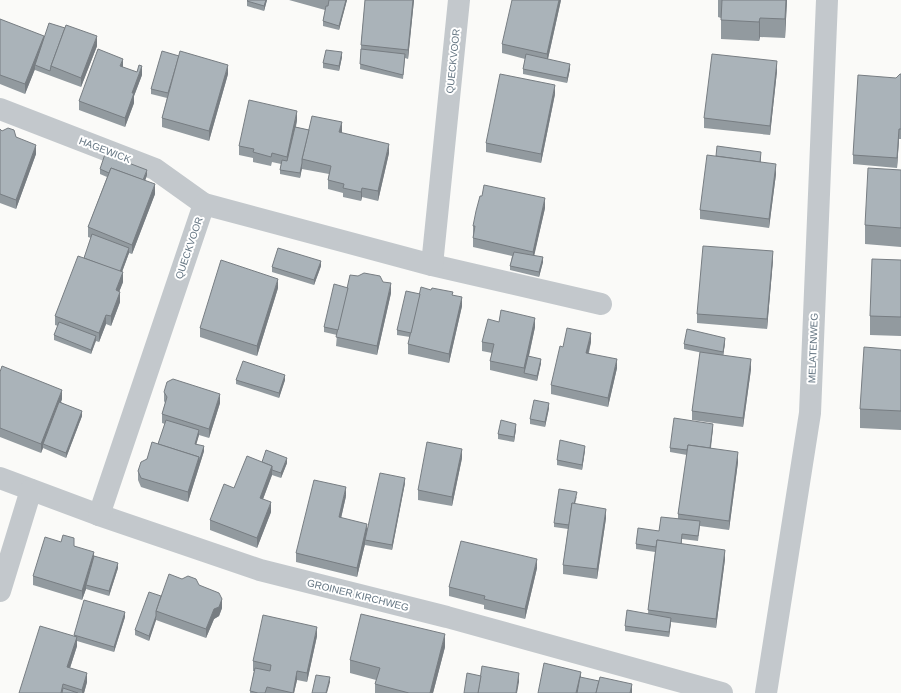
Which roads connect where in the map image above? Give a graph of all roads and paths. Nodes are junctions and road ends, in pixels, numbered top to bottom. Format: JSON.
{"nodes":[{"id":1,"x":459,"y":0,"type":"edge"},
{"id":2,"x":828,"y":0,"type":"edge"},
{"id":3,"x":0,"y":109,"type":"edge"},
{"id":4,"x":204,"y":204,"type":"junction"},
{"id":5,"x":432,"y":265,"type":"junction"},
{"id":6,"x":600,"y":304,"type":"dead end"},
{"id":7,"x":0,"y":478,"type":"edge"},
{"id":8,"x":31,"y":490,"type":"junction"},
{"id":9,"x":99,"y":515,"type":"junction"},
{"id":10,"x":0,"y":592,"type":"edge"},
{"id":11,"x":722,"y":693,"type":"edge"},
{"id":12,"x":766,"y":693,"type":"edge"}],
"edges":[{"from":1,"to":5,"type":"street","name":"QUECKVOOR"},
{"from":2,"to":12,"type":"street","name":"MELATENWEG"},
{"from":3,"to":4,"type":"street","name":"HAGEWICK"},
{"from":4,"to":5,"type":"street","name":"QUECKVOOR"},
{"from":4,"to":9,"type":"street","name":"QUECKVOOR"},
{"from":5,"to":6,"type":"street","name":"QUECKVOOR"},
{"from":7,"to":8,"type":"street","name":"GROINER KIRCHWEG"},
{"from":8,"to":9,"type":"street","name":"GROINER KIRCHWEG"},
{"from":8,"to":10,"type":"street"},
{"from":9,"to":11,"type":"street","name":"GROINER KIRCHWEG"}]}
